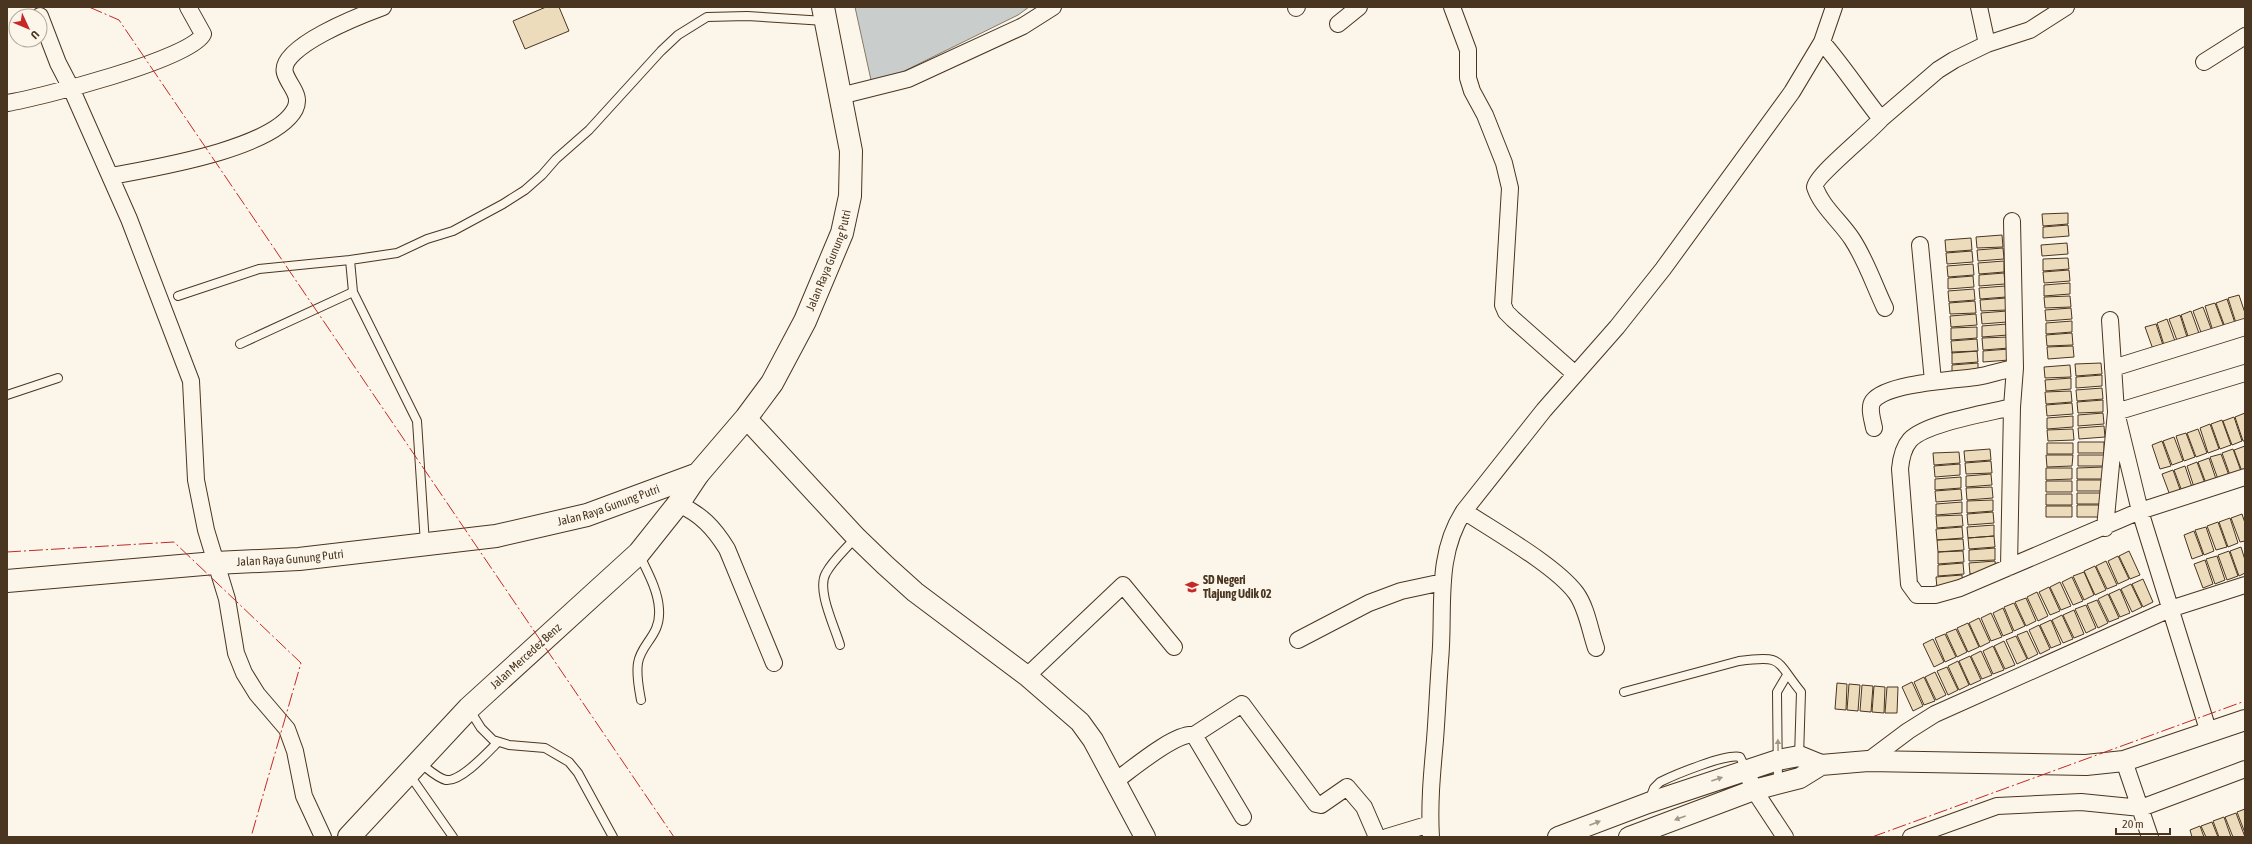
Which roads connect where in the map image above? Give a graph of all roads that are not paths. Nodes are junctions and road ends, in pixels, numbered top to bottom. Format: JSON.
{"nodes":[{"id":1,"x":188,"y":7,"type":"edge"},
{"id":2,"x":383,"y":7,"type":"edge"},
{"id":3,"x":1053,"y":7,"type":"edge"},
{"id":4,"x":1359,"y":7,"type":"edge"},
{"id":5,"x":1452,"y":7,"type":"edge"},
{"id":6,"x":1834,"y":7,"type":"edge"},
{"id":7,"x":1979,"y":7,"type":"edge"},
{"id":8,"x":2066,"y":7,"type":"edge"},
{"id":9,"x":350,"y":12,"type":"edge"},
{"id":10,"x":824,"y":14,"type":"edge"},
{"id":11,"x":1338,"y":24,"type":"dead end"},
{"id":12,"x":2245,"y":36,"type":"edge"},
{"id":13,"x":48,"y":37,"type":"edge"},
{"id":14,"x":1822,"y":42,"type":"junction"},
{"id":15,"x":1987,"y":44,"type":"junction"},
{"id":16,"x":2204,"y":62,"type":"dead end"},
{"id":17,"x":71,"y":88,"type":"junction"},
{"id":18,"x":840,"y":96,"type":"junction"},
{"id":19,"x":7,"y":103,"type":"edge"},
{"id":20,"x":1881,"y":119,"type":"junction"},
{"id":21,"x":111,"y":176,"type":"junction"},
{"id":22,"x":2012,"y":221,"type":"dead end"},
{"id":23,"x":1920,"y":246,"type":"dead end"},
{"id":24,"x":350,"y":260,"type":"junction"},
{"id":25,"x":353,"y":292,"type":"junction"},
{"id":26,"x":178,"y":296,"type":"dead end"},
{"id":27,"x":1885,"y":308,"type":"dead end"},
{"id":28,"x":2110,"y":320,"type":"dead end"},
{"id":29,"x":2245,"y":327,"type":"edge"},
{"id":30,"x":240,"y":344,"type":"dead end"},
{"id":31,"x":2015,"y":368,"type":"junction"},
{"id":32,"x":2113,"y":368,"type":"junction"},
{"id":33,"x":2245,"y":373,"type":"edge"},
{"id":34,"x":1574,"y":374,"type":"junction"},
{"id":35,"x":58,"y":378,"type":"dead end"},
{"id":36,"x":1933,"y":381,"type":"junction"},
{"id":37,"x":7,"y":395,"type":"edge"},
{"id":38,"x":2012,"y":407,"type":"junction"},
{"id":39,"x":2116,"y":412,"type":"junction"},
{"id":40,"x":746,"y":418,"type":"junction"},
{"id":41,"x":1874,"y":428,"type":"dead end"},
{"id":42,"x":698,"y":474,"type":"junction"},
{"id":43,"x":2245,"y":477,"type":"edge"},
{"id":44,"x":678,"y":504,"type":"junction"},
{"id":45,"x":1464,"y":511,"type":"junction"},
{"id":46,"x":2140,"y":511,"type":"junction"},
{"id":47,"x":2105,"y":528,"type":"junction"},
{"id":48,"x":856,"y":537,"type":"junction"},
{"id":49,"x":425,"y":546,"type":"junction"},
{"id":50,"x":639,"y":553,"type":"junction"},
{"id":51,"x":215,"y":563,"type":"junction"},
{"id":52,"x":2009,"y":568,"type":"junction"},
{"id":53,"x":7,"y":581,"type":"edge"},
{"id":54,"x":1442,"y":582,"type":"junction"},
{"id":55,"x":2245,"y":585,"type":"edge"},
{"id":56,"x":2170,"y":610,"type":"junction"},
{"id":57,"x":1298,"y":640,"type":"dead end"},
{"id":58,"x":840,"y":645,"type":"dead end"},
{"id":59,"x":1174,"y":647,"type":"dead end"},
{"id":60,"x":1596,"y":648,"type":"dead end"},
{"id":61,"x":774,"y":663,"type":"dead end"},
{"id":62,"x":1026,"y":676,"type":"junction"},
{"id":63,"x":1787,"y":676,"type":"junction"},
{"id":64,"x":1624,"y":692,"type":"dead end"},
{"id":65,"x":641,"y":700,"type":"dead end"},
{"id":66,"x":469,"y":708,"type":"junction"},
{"id":67,"x":2245,"y":720,"type":"edge"},
{"id":68,"x":2209,"y":733,"type":"junction"},
{"id":69,"x":1194,"y":735,"type":"junction"},
{"id":70,"x":498,"y":742,"type":"junction"},
{"id":71,"x":1778,"y":760,"type":"junction"},
{"id":72,"x":1868,"y":761,"type":"junction"},
{"id":73,"x":2124,"y":761,"type":"junction"},
{"id":74,"x":1799,"y":767,"type":"junction"},
{"id":75,"x":414,"y":768,"type":"junction"},
{"id":76,"x":1746,"y":769,"type":"junction"},
{"id":77,"x":2245,"y":769,"type":"edge"},
{"id":78,"x":1114,"y":782,"type":"junction"},
{"id":79,"x":1778,"y":784,"type":"junction"},
{"id":80,"x":1754,"y":790,"type":"junction"},
{"id":81,"x":2141,"y":808,"type":"junction"},
{"id":82,"x":1243,"y":817,"type":"dead end"},
{"id":83,"x":1430,"y":830,"type":"edge"},
{"id":84,"x":323,"y":837,"type":"edge"},
{"id":85,"x":349,"y":837,"type":"edge"},
{"id":86,"x":453,"y":837,"type":"edge"},
{"id":87,"x":613,"y":837,"type":"edge"},
{"id":88,"x":1145,"y":837,"type":"edge"},
{"id":89,"x":1377,"y":837,"type":"edge"},
{"id":90,"x":1387,"y":837,"type":"edge"},
{"id":91,"x":1558,"y":837,"type":"edge"},
{"id":92,"x":1629,"y":837,"type":"edge"},
{"id":93,"x":1785,"y":837,"type":"edge"},
{"id":94,"x":1911,"y":837,"type":"edge"},
{"id":95,"x":2150,"y":837,"type":"edge"}],
"edges":[{"from":1,"to":17,"type":"street"},
{"from":2,"to":9,"type":"street"},
{"from":3,"to":18,"type":"street"},
{"from":4,"to":11,"type":"street"},
{"from":5,"to":34,"type":"street"},
{"from":6,"to":14,"type":"street"},
{"from":7,"to":15,"type":"street"},
{"from":8,"to":15,"type":"street"},
{"from":9,"to":21,"type":"street"},
{"from":10,"to":18,"type":"main road","name":"Jalan Raya Gunung Putri"},
{"from":10,"to":24,"type":"lane"},
{"from":12,"to":16,"type":"street"},
{"from":13,"to":17,"type":"street"},
{"from":14,"to":20,"type":"street"},
{"from":14,"to":34,"type":"street"},
{"from":15,"to":20,"type":"street"},
{"from":17,"to":19,"type":"street"},
{"from":17,"to":21,"type":"street"},
{"from":18,"to":40,"type":"main road","name":"Jalan Raya Gunung Putri"},
{"from":20,"to":27,"type":"street"},
{"from":21,"to":51,"type":"street"},
{"from":22,"to":31,"type":"street"},
{"from":23,"to":36,"type":"street"},
{"from":24,"to":25,"type":"lane"},
{"from":24,"to":26,"type":"lane"},
{"from":25,"to":30,"type":"lane"},
{"from":25,"to":49,"type":"lane"},
{"from":28,"to":32,"type":"street"},
{"from":29,"to":32,"type":"street"},
{"from":31,"to":36,"type":"street"},
{"from":31,"to":38,"type":"street"},
{"from":32,"to":39,"type":"street"},
{"from":33,"to":39,"type":"street"},
{"from":34,"to":45,"type":"street"},
{"from":35,"to":37,"type":"lane"},
{"from":36,"to":41,"type":"street"},
{"from":38,"to":52,"type":"street"},
{"from":38,"to":52,"type":"street"},
{"from":39,"to":46,"type":"street"},
{"from":39,"to":47,"type":"street"},
{"from":40,"to":42,"type":"main road","name":"Jalan Raya Gunung Putri"},
{"from":40,"to":48,"type":"street"},
{"from":42,"to":44,"type":"main road","name":"Jalan Mercedez Benz"},
{"from":42,"to":49,"type":"main road","name":"Jalan Raya Gunung Putri"},
{"from":43,"to":46,"type":"street"},
{"from":44,"to":50,"type":"main road","name":"Jalan Mercedez Benz"},
{"from":44,"to":61,"type":"street"},
{"from":45,"to":54,"type":"street"},
{"from":45,"to":60,"type":"street"},
{"from":46,"to":47,"type":"street"},
{"from":46,"to":56,"type":"street"},
{"from":47,"to":52,"type":"street"},
{"from":48,"to":58,"type":"lane"},
{"from":48,"to":62,"type":"street"},
{"from":49,"to":51,"type":"main road","name":"Jalan Raya Gunung Putri"},
{"from":50,"to":65,"type":"lane"},
{"from":50,"to":66,"type":"main road","name":"Jalan Mercedez Benz"},
{"from":51,"to":53,"type":"main road","name":"Jalan Raya Gunung Putri"},
{"from":51,"to":84,"type":"street"},
{"from":54,"to":57,"type":"street"},
{"from":54,"to":83,"type":"street"},
{"from":55,"to":56,"type":"street"},
{"from":56,"to":68,"type":"street"},
{"from":56,"to":72,"type":"street"},
{"from":59,"to":62,"type":"street"},
{"from":62,"to":78,"type":"street"},
{"from":63,"to":64,"type":"lane"},
{"from":71,"to":63,"type":"lane","one_way":true},
{"from":63,"to":74,"type":"lane"},
{"from":66,"to":70,"type":"lane"},
{"from":66,"to":75,"type":"main road","name":"Jalan Mercedez Benz"},
{"from":67,"to":68,"type":"street"},
{"from":68,"to":73,"type":"street"},
{"from":69,"to":78,"type":"street"},
{"from":69,"to":82,"type":"street"},
{"from":69,"to":89,"type":"street"},
{"from":70,"to":75,"type":"lane"},
{"from":70,"to":87,"type":"lane"},
{"from":71,"to":74,"type":"street"},
{"from":71,"to":76,"type":"street"},
{"from":71,"to":79,"type":"lane"},
{"from":72,"to":73,"type":"street"},
{"from":72,"to":74,"type":"street"},
{"from":73,"to":81,"type":"street"},
{"from":74,"to":79,"type":"street"},
{"from":75,"to":85,"type":"main road","name":"Jalan Mercedez Benz"},
{"from":75,"to":86,"type":"lane"},
{"from":76,"to":80,"type":"street"},
{"from":91,"to":76,"type":"street","one_way":true},
{"from":77,"to":81,"type":"street"},
{"from":78,"to":88,"type":"street"},
{"from":79,"to":80,"type":"street"},
{"from":80,"to":92,"type":"street","one_way":true},
{"from":80,"to":93,"type":"street"},
{"from":81,"to":94,"type":"street"},
{"from":81,"to":95,"type":"street"},
{"from":83,"to":90,"type":"street"}]}
